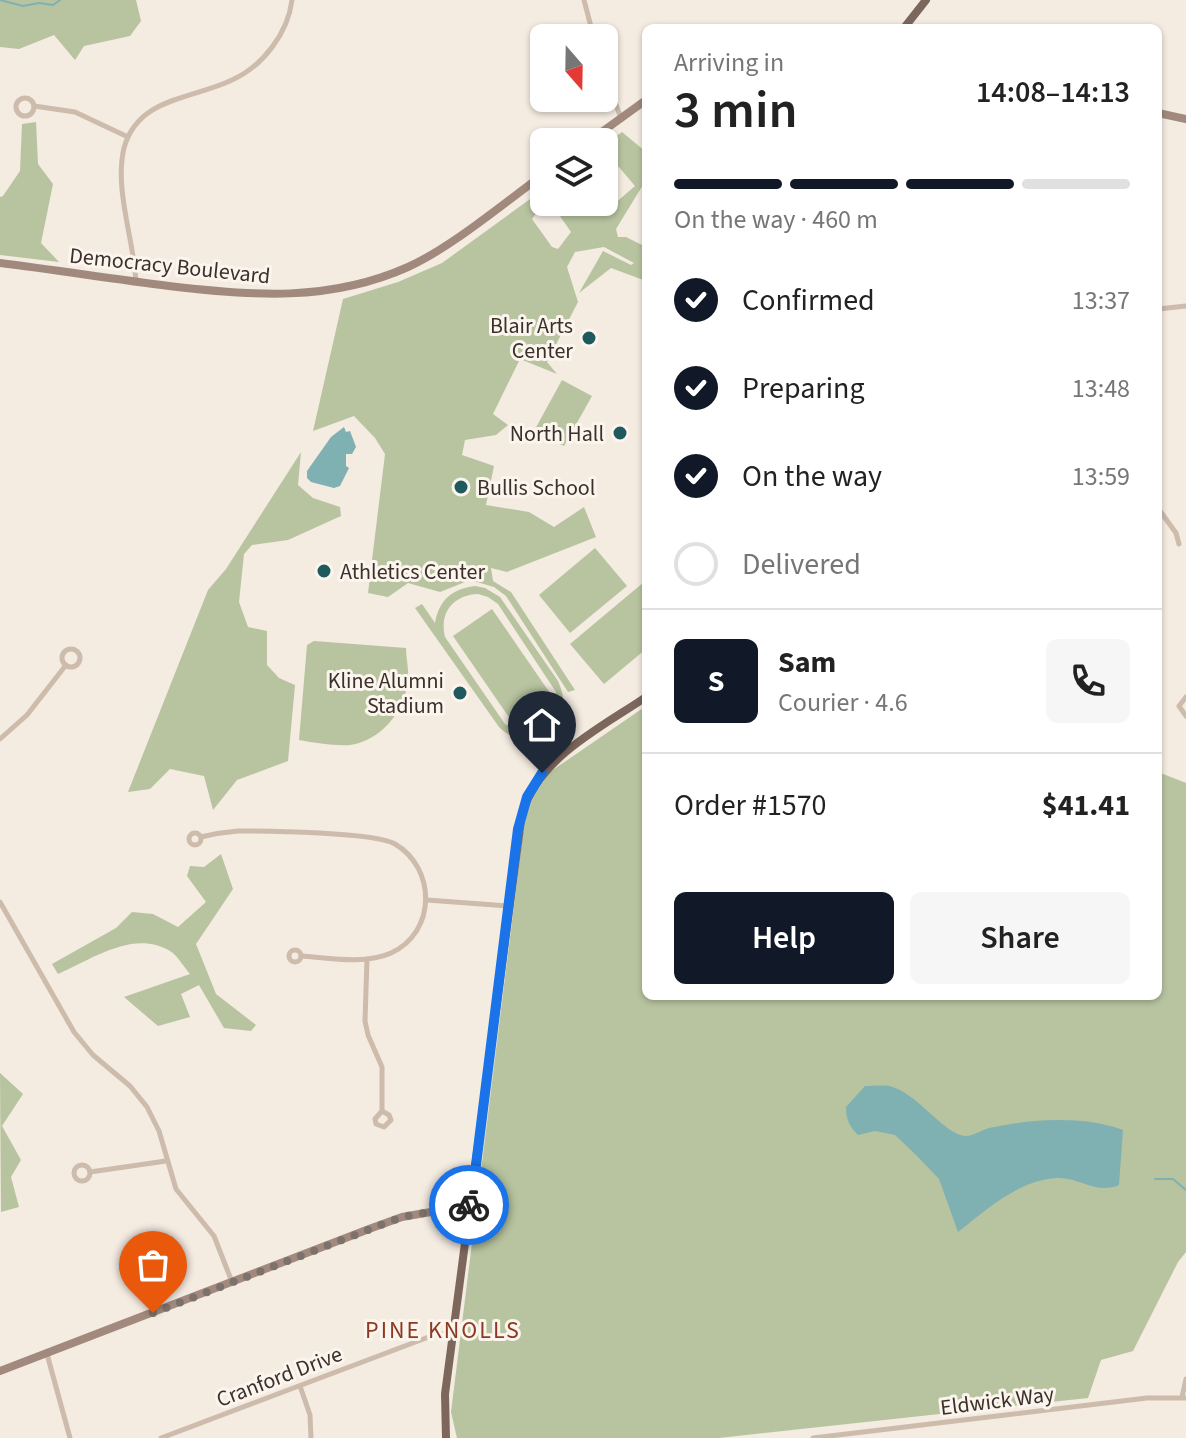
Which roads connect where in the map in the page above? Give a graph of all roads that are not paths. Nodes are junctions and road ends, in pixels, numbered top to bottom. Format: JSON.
{"nodes":[{"id":1,"x":292,"y":0,"type":"edge"},
{"id":2,"x":584,"y":0,"type":"edge"},
{"id":3,"x":926,"y":0,"type":"edge"},
{"id":4,"x":590,"y":24,"type":"edge"},
{"id":5,"x":907,"y":24,"type":"edge"},
{"id":6,"x":642,"y":103,"type":"edge"},
{"id":7,"x":34,"y":106,"type":"dead end"},
{"id":8,"x":618,"y":110,"type":"edge"},
{"id":9,"x":1162,"y":114,"type":"edge"},
{"id":10,"x":621,"y":118,"type":"junction"},
{"id":11,"x":1186,"y":119,"type":"edge"},
{"id":12,"x":607,"y":128,"type":"edge"},
{"id":13,"x":128,"y":137,"type":"junction"},
{"id":14,"x":530,"y":184,"type":"edge"},
{"id":15,"x":0,"y":263,"type":"edge"},
{"id":16,"x":136,"y":282,"type":"junction"},
{"id":17,"x":1186,"y":306,"type":"edge"},
{"id":18,"x":1162,"y":309,"type":"edge"},
{"id":19,"x":1162,"y":514,"type":"edge"},
{"id":20,"x":1179,"y":544,"type":"dead end"},
{"id":21,"x":66,"y":665,"type":"dead end"},
{"id":22,"x":1186,"y":697,"type":"edge"},
{"id":23,"x":642,"y":700,"type":"edge"},
{"id":24,"x":1186,"y":716,"type":"edge"},
{"id":25,"x":0,"y":739,"type":"edge"},
{"id":26,"x":201,"y":837,"type":"dead end"},
{"id":27,"x":427,"y":900,"type":"junction"},
{"id":28,"x":0,"y":902,"type":"edge"},
{"id":29,"x":508,"y":906,"type":"junction"},
{"id":30,"x":301,"y":956,"type":"dead end"},
{"id":31,"x":367,"y":959,"type":"junction"},
{"id":32,"x":382,"y":1111,"type":"dead end"},
{"id":33,"x":166,"y":1161,"type":"junction"},
{"id":34,"x":90,"y":1172,"type":"dead end"},
{"id":35,"x":471,"y":1205,"type":"junction"},
{"id":36,"x":233,"y":1283,"type":"junction"},
{"id":37,"x":454,"y":1331,"type":"junction"},
{"id":38,"x":46,"y":1353,"type":"junction"},
{"id":39,"x":0,"y":1371,"type":"edge"},
{"id":40,"x":1186,"y":1379,"type":"edge"},
{"id":41,"x":300,"y":1386,"type":"junction"},
{"id":42,"x":1184,"y":1398,"type":"edge"},
{"id":43,"x":70,"y":1438,"type":"edge"},
{"id":44,"x":161,"y":1438,"type":"edge"},
{"id":45,"x":311,"y":1438,"type":"edge"},
{"id":46,"x":446,"y":1438,"type":"edge"},
{"id":47,"x":813,"y":1438,"type":"edge"}],
"edges":[{"from":1,"to":13,"type":"street"},
{"from":2,"to":4,"type":"street"},
{"from":3,"to":5,"type":"main road"},
{"from":6,"to":10,"type":"main road"},
{"from":7,"to":13,"type":"street"},
{"from":8,"to":10,"type":"street"},
{"from":9,"to":11,"type":"main road"},
{"from":10,"to":12,"type":"main road"},
{"from":13,"to":16,"type":"street"},
{"from":14,"to":16,"type":"main road","name":"Democracy Boulevard"},
{"from":15,"to":16,"type":"main road","name":"Democracy Boulevard"},
{"from":17,"to":18,"type":"street"},
{"from":19,"to":20,"type":"street"},
{"from":21,"to":25,"type":"street"},
{"from":22,"to":24,"type":"street"},
{"from":23,"to":29,"type":"main road"},
{"from":26,"to":27,"type":"street"},
{"from":27,"to":29,"type":"street"},
{"from":27,"to":31,"type":"street"},
{"from":28,"to":33,"type":"street"},
{"from":29,"to":35,"type":"main road"},
{"from":30,"to":31,"type":"street"},
{"from":31,"to":32,"type":"street"},
{"from":33,"to":34,"type":"street"},
{"from":33,"to":36,"type":"street"},
{"from":35,"to":36,"type":"main road"},
{"from":35,"to":37,"type":"main road"},
{"from":36,"to":38,"type":"main road"},
{"from":37,"to":41,"type":"street","name":"Cranford Drive"},
{"from":37,"to":46,"type":"main road"},
{"from":38,"to":39,"type":"main road"},
{"from":38,"to":43,"type":"street"},
{"from":40,"to":42,"type":"street"},
{"from":41,"to":44,"type":"street","name":"Cranford Drive"},
{"from":41,"to":45,"type":"street"},
{"from":42,"to":47,"type":"street","name":"Eldwick Way"}]}
